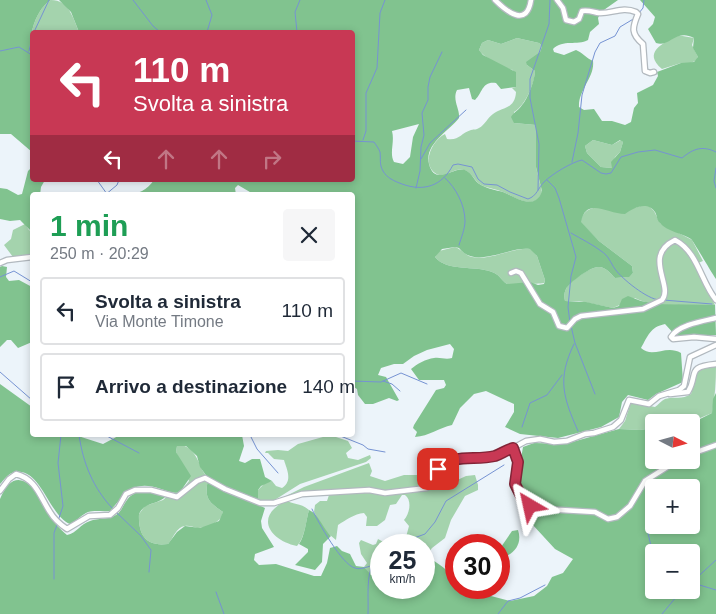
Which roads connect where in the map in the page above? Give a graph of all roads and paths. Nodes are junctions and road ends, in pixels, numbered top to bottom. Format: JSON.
{"nodes":[{"id":1,"x":495,"y":0,"type":"edge"},
{"id":2,"x":531,"y":0,"type":"edge"},
{"id":3,"x":558,"y":0,"type":"edge"},
{"id":4,"x":654,"y":72,"type":"dead end"},
{"id":5,"x":30,"y":257,"type":"edge"},
{"id":6,"x":0,"y":263,"type":"edge"},
{"id":7,"x":511,"y":273,"type":"dead end"},
{"id":8,"x":716,"y":300,"type":"edge"},
{"id":9,"x":716,"y":318,"type":"edge"},
{"id":10,"x":716,"y":339,"type":"edge"},
{"id":11,"x":716,"y":345,"type":"edge"},
{"id":12,"x":716,"y":364,"type":"edge"},
{"id":13,"x":666,"y":394,"type":"junction"},
{"id":14,"x":716,"y":446,"type":"edge"},
{"id":15,"x":513,"y":448,"type":"junction"},
{"id":16,"x":700,"y":451,"type":"edge"},
{"id":17,"x":664,"y":469,"type":"edge"},
{"id":18,"x":0,"y":491,"type":"edge"}],
"edges":[{"from":1,"to":2,"type":"street"},
{"from":3,"to":4,"type":"street"},
{"from":5,"to":6,"type":"street"},
{"from":7,"to":8,"type":"street"},
{"from":9,"to":10,"type":"street"},
{"from":11,"to":13,"type":"street"},
{"from":12,"to":13,"type":"street"},
{"from":13,"to":15,"type":"street"},
{"from":14,"to":16,"type":"street"},
{"from":15,"to":17,"type":"street"},
{"from":15,"to":18,"type":"street"}]}
